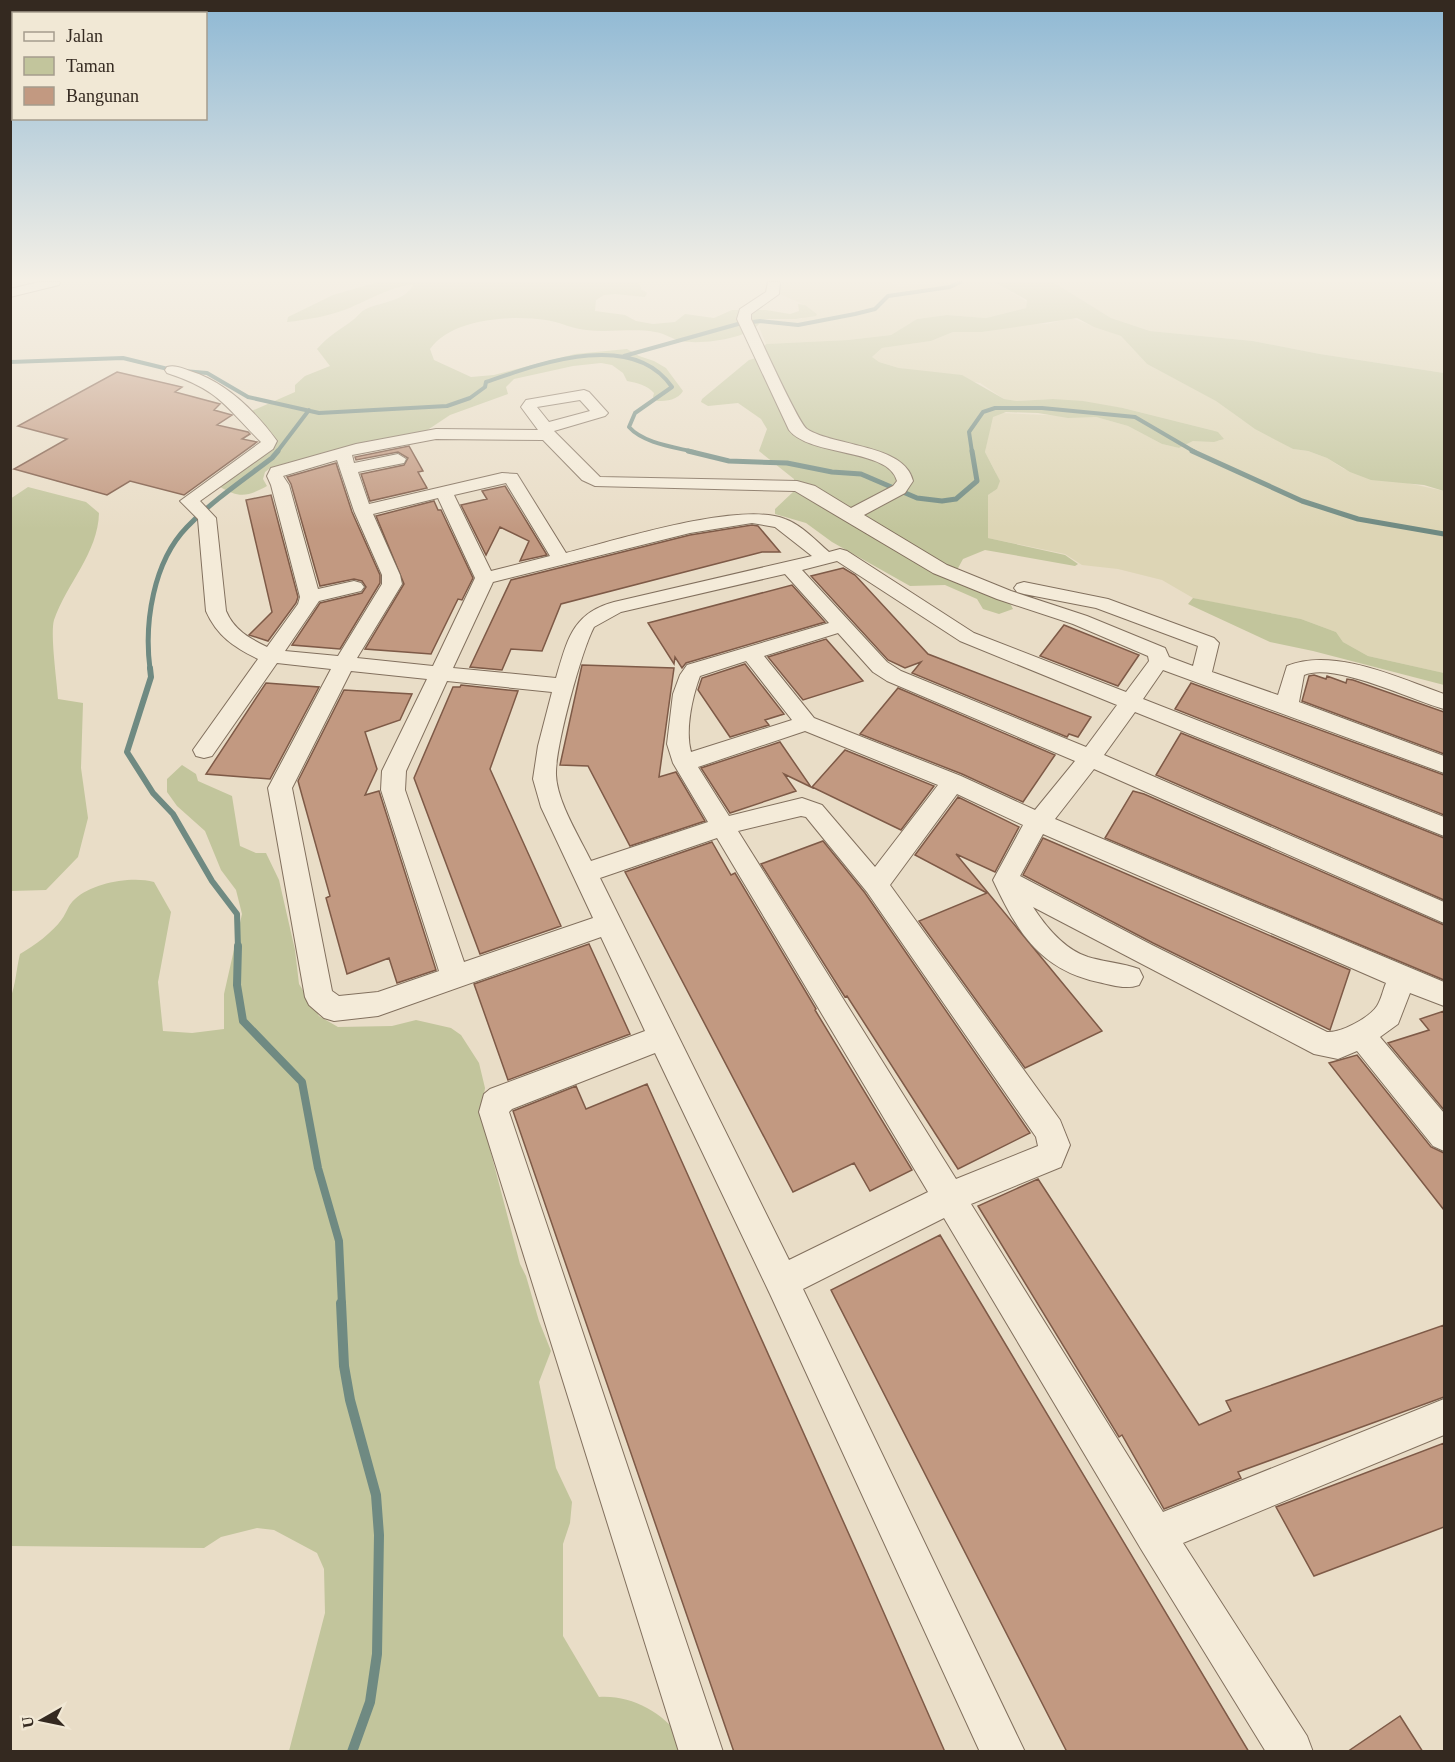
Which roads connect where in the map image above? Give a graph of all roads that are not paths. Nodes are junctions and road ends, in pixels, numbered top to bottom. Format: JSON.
{"nodes":[{"id":1,"x":768,"y":364,"type":"edge"},
{"id":2,"x":172,"y":370,"type":"dead end"},
{"id":3,"x":398,"y":459,"type":"dead end"},
{"id":4,"x":347,"y":461,"type":"junction"},
{"id":5,"x":444,"y":492,"type":"junction"},
{"id":6,"x":363,"y":511,"type":"junction"},
{"id":7,"x":852,"y":516,"type":"junction"},
{"id":8,"x":825,"y":558,"type":"junction"},
{"id":9,"x":561,"y":560,"type":"junction"},
{"id":10,"x":788,"y":566,"type":"junction"},
{"id":11,"x":485,"y":578,"type":"junction"},
{"id":12,"x":354,"y":587,"type":"dead end"},
{"id":13,"x":1004,"y":595,"type":"junction"},
{"id":14,"x":310,"y":597,"type":"junction"},
{"id":15,"x":840,"y":626,"type":"junction"},
{"id":16,"x":751,"y":654,"type":"junction"},
{"id":17,"x":270,"y":656,"type":"junction"},
{"id":18,"x":1159,"y":661,"type":"junction"},
{"id":19,"x":343,"y":665,"type":"junction"},
{"id":20,"x":442,"y":672,"type":"junction"},
{"id":21,"x":1200,"y":676,"type":"junction"},
{"id":22,"x":564,"y":686,"type":"junction"},
{"id":23,"x":1130,"y":702,"type":"junction"},
{"id":24,"x":1444,"y":702,"type":"edge"},
{"id":25,"x":1287,"y":706,"type":"junction"},
{"id":26,"x":806,"y":723,"type":"junction"},
{"id":27,"x":204,"y":750,"type":"dead end"},
{"id":28,"x":1090,"y":758,"type":"junction"},
{"id":29,"x":684,"y":763,"type":"junction"},
{"id":30,"x":1444,"y":765,"type":"edge"},
{"id":31,"x":953,"y":782,"type":"junction"},
{"id":32,"x":1039,"y":822,"type":"junction"},
{"id":33,"x":724,"y":826,"type":"junction"},
{"id":34,"x":1444,"y":827,"type":"edge"},
{"id":35,"x":586,"y":873,"type":"junction"},
{"id":36,"x":1006,"y":880,"type":"junction"},
{"id":37,"x":876,"y":885,"type":"junction"},
{"id":38,"x":1444,"y":913,"type":"edge"},
{"id":39,"x":607,"y":924,"type":"junction"},
{"id":40,"x":1129,"y":976,"type":"dead end"},
{"id":41,"x":455,"y":977,"type":"junction"},
{"id":42,"x":1401,"y":978,"type":"junction"},
{"id":43,"x":1444,"y":994,"type":"edge"},
{"id":44,"x":1361,"y":1035,"type":"junction"},
{"id":45,"x":662,"y":1036,"type":"junction"},
{"id":46,"x":1444,"y":1136,"type":"edge"},
{"id":47,"x":951,"y":1197,"type":"junction"},
{"id":48,"x":782,"y":1282,"type":"junction"},
{"id":49,"x":1444,"y":1417,"type":"edge"},
{"id":50,"x":1155,"y":1535,"type":"junction"},
{"id":51,"x":701,"y":1752,"type":"edge"},
{"id":52,"x":1003,"y":1752,"type":"edge"},
{"id":53,"x":1291,"y":1752,"type":"edge"}],
"edges":[{"from":1,"to":7,"type":"street"},
{"from":2,"to":17,"type":"street"},
{"from":3,"to":4,"type":"street"},
{"from":4,"to":6,"type":"street"},
{"from":4,"to":7,"type":"street"},
{"from":4,"to":14,"type":"street"},
{"from":5,"to":6,"type":"street"},
{"from":5,"to":9,"type":"street"},
{"from":5,"to":11,"type":"street"},
{"from":6,"to":19,"type":"street"},
{"from":7,"to":13,"type":"street"},
{"from":8,"to":9,"type":"street"},
{"from":8,"to":10,"type":"street"},
{"from":8,"to":23,"type":"street"},
{"from":9,"to":11,"type":"street"},
{"from":10,"to":15,"type":"street"},
{"from":10,"to":22,"type":"street"},
{"from":11,"to":20,"type":"street"},
{"from":12,"to":14,"type":"street"},
{"from":13,"to":18,"type":"street"},
{"from":13,"to":21,"type":"street"},
{"from":14,"to":17,"type":"street"},
{"from":15,"to":16,"type":"street"},
{"from":15,"to":28,"type":"street"},
{"from":16,"to":26,"type":"street"},
{"from":16,"to":29,"type":"street"},
{"from":17,"to":19,"type":"street"},
{"from":17,"to":27,"type":"street"},
{"from":18,"to":21,"type":"street"},
{"from":18,"to":23,"type":"street"},
{"from":19,"to":20,"type":"street"},
{"from":19,"to":41,"type":"street"},
{"from":20,"to":22,"type":"street"},
{"from":20,"to":41,"type":"street"},
{"from":21,"to":25,"type":"street"},
{"from":22,"to":35,"type":"street"},
{"from":23,"to":28,"type":"street"},
{"from":23,"to":34,"type":"street"},
{"from":24,"to":25,"type":"street"},
{"from":25,"to":30,"type":"street"},
{"from":26,"to":29,"type":"street"},
{"from":26,"to":31,"type":"street"},
{"from":28,"to":32,"type":"street"},
{"from":28,"to":38,"type":"street"},
{"from":29,"to":33,"type":"street"},
{"from":31,"to":32,"type":"street"},
{"from":31,"to":37,"type":"street"},
{"from":32,"to":36,"type":"street"},
{"from":32,"to":42,"type":"street"},
{"from":33,"to":35,"type":"street"},
{"from":33,"to":37,"type":"street"},
{"from":33,"to":47,"type":"street"},
{"from":35,"to":39,"type":"street"},
{"from":36,"to":40,"type":"street"},
{"from":36,"to":44,"type":"street"},
{"from":37,"to":47,"type":"street"},
{"from":39,"to":41,"type":"street"},
{"from":39,"to":45,"type":"street"},
{"from":42,"to":43,"type":"street"},
{"from":42,"to":44,"type":"street"},
{"from":44,"to":46,"type":"street"},
{"from":45,"to":48,"type":"street"},
{"from":45,"to":51,"type":"street"},
{"from":47,"to":48,"type":"street"},
{"from":47,"to":50,"type":"street"},
{"from":48,"to":52,"type":"street"},
{"from":49,"to":50,"type":"street"},
{"from":50,"to":53,"type":"street"}]}
